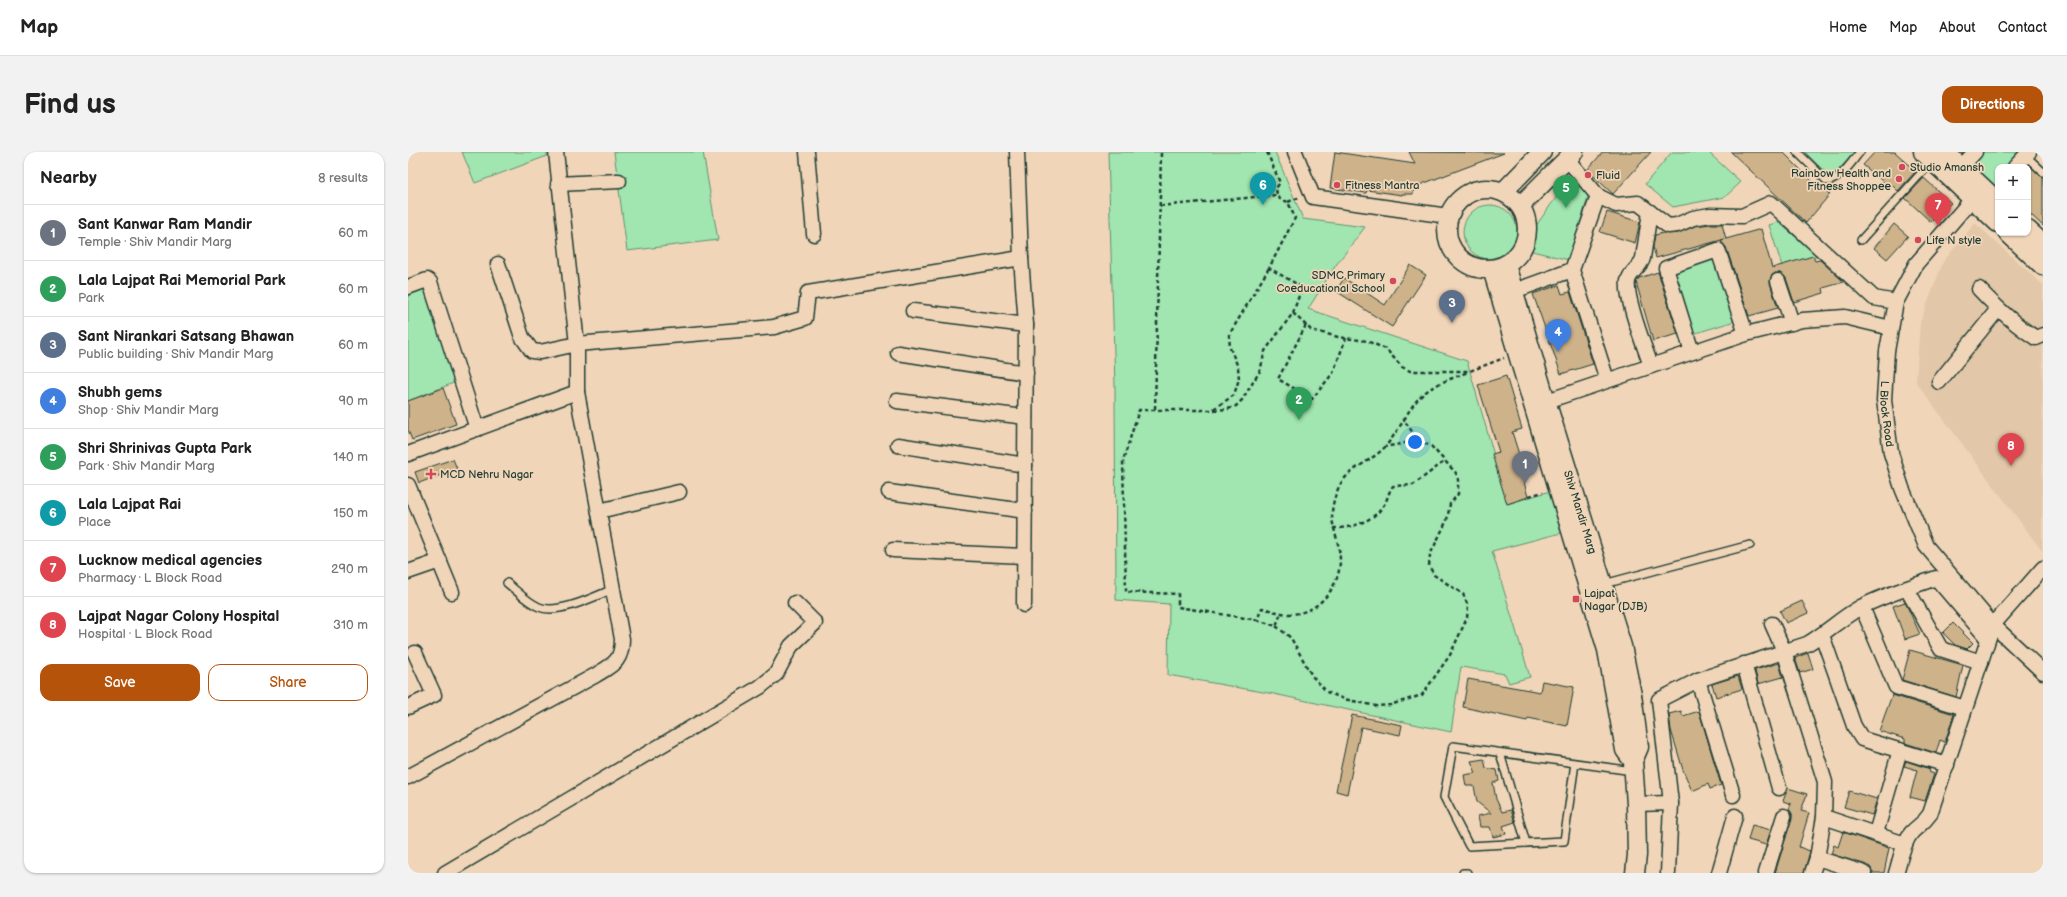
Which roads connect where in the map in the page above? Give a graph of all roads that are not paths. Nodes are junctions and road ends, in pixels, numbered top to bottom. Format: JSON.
{"nodes":[{"id":1,"x":556,"y":152,"type":"edge"},
{"id":2,"x":807,"y":152,"type":"edge"},
{"id":3,"x":1017,"y":152,"type":"edge"},
{"id":4,"x":1295,"y":152,"type":"edge"},
{"id":5,"x":1542,"y":152,"type":"edge"},
{"id":6,"x":1797,"y":152,"type":"edge"},
{"id":7,"x":1860,"y":152,"type":"edge"},
{"id":8,"x":1976,"y":152,"type":"edge"},
{"id":9,"x":2027,"y":154,"type":"edge"},
{"id":10,"x":1571,"y":155,"type":"edge"},
{"id":11,"x":1934,"y":155,"type":"edge"},
{"id":12,"x":2019,"y":164,"type":"edge"},
{"id":13,"x":1962,"y":167,"type":"junction"},
{"id":14,"x":2043,"y":172,"type":"edge"},
{"id":15,"x":619,"y":181,"type":"dead end"},
{"id":16,"x":558,"y":184,"type":"junction"},
{"id":17,"x":1503,"y":192,"type":"junction"},
{"id":18,"x":1995,"y":194,"type":"edge"},
{"id":19,"x":1598,"y":196,"type":"junction"},
{"id":20,"x":1973,"y":198,"type":"junction"},
{"id":21,"x":1520,"y":206,"type":"junction"},
{"id":22,"x":1650,"y":212,"type":"junction"},
{"id":23,"x":1448,"y":216,"type":"junction"},
{"id":24,"x":1995,"y":220,"type":"edge"},
{"id":25,"x":2031,"y":233,"type":"edge"},
{"id":26,"x":814,"y":234,"type":"dead end"},
{"id":27,"x":2011,"y":236,"type":"edge"},
{"id":28,"x":1861,"y":240,"type":"dead end"},
{"id":29,"x":2043,"y":244,"type":"edge"},
{"id":30,"x":1021,"y":258,"type":"junction"},
{"id":31,"x":498,"y":264,"type":"dead end"},
{"id":32,"x":2043,"y":266,"type":"edge"},
{"id":33,"x":1499,"y":267,"type":"junction"},
{"id":34,"x":1572,"y":270,"type":"junction"},
{"id":35,"x":1778,"y":281,"type":"dead end"},
{"id":36,"x":408,"y":287,"type":"edge"},
{"id":37,"x":1979,"y":289,"type":"dead end"},
{"id":38,"x":1514,"y":291,"type":"junction"},
{"id":39,"x":1896,"y":302,"type":"junction"},
{"id":40,"x":1998,"y":309,"type":"junction"},
{"id":41,"x":913,"y":311,"type":"dead end"},
{"id":42,"x":1792,"y":323,"type":"junction"},
{"id":43,"x":1026,"y":325,"type":"junction"},
{"id":44,"x":1891,"y":328,"type":"junction"},
{"id":45,"x":1746,"y":334,"type":"junction"},
{"id":46,"x":2043,"y":335,"type":"edge"},
{"id":47,"x":577,"y":344,"type":"junction"},
{"id":48,"x":1692,"y":352,"type":"junction"},
{"id":49,"x":898,"y":353,"type":"dead end"},
{"id":50,"x":1651,"y":366,"type":"junction"},
{"id":51,"x":1026,"y":373,"type":"junction"},
{"id":52,"x":1608,"y":380,"type":"junction"},
{"id":53,"x":1939,"y":382,"type":"dead end"},
{"id":54,"x":577,"y":392,"type":"junction"},
{"id":55,"x":897,"y":401,"type":"dead end"},
{"id":56,"x":1547,"y":401,"type":"junction"},
{"id":57,"x":1025,"y":418,"type":"junction"},
{"id":58,"x":477,"y":428,"type":"junction"},
{"id":59,"x":898,"y":445,"type":"dead end"},
{"id":60,"x":408,"y":454,"type":"edge"},
{"id":61,"x":1025,"y":465,"type":"junction"},
{"id":62,"x":408,"y":485,"type":"edge"},
{"id":63,"x":679,"y":492,"type":"dead end"},
{"id":64,"x":889,"y":492,"type":"dead end"},
{"id":65,"x":599,"y":511,"type":"junction"},
{"id":66,"x":1025,"y":511,"type":"junction"},
{"id":67,"x":1750,"y":545,"type":"dead end"},
{"id":68,"x":893,"y":550,"type":"dead end"},
{"id":69,"x":1024,"y":556,"type":"junction"},
{"id":70,"x":440,"y":561,"type":"junction"},
{"id":71,"x":2043,"y":568,"type":"edge"},
{"id":72,"x":408,"y":572,"type":"edge"},
{"id":73,"x":507,"y":583,"type":"dead end"},
{"id":74,"x":1604,"y":584,"type":"junction"},
{"id":75,"x":613,"y":588,"type":"junction"},
{"id":76,"x":1907,"y":589,"type":"junction"},
{"id":77,"x":452,"y":592,"type":"dead end"},
{"id":78,"x":795,"y":603,"type":"dead end"},
{"id":79,"x":1024,"y":605,"type":"dead end"},
{"id":80,"x":1862,"y":607,"type":"junction"},
{"id":81,"x":1772,"y":624,"type":"dead end"},
{"id":82,"x":1990,"y":632,"type":"junction"},
{"id":83,"x":1822,"y":635,"type":"junction"},
{"id":84,"x":1784,"y":651,"type":"junction"},
{"id":85,"x":415,"y":653,"type":"dead end"},
{"id":86,"x":1981,"y":662,"type":"junction"},
{"id":87,"x":1744,"y":664,"type":"junction"},
{"id":88,"x":2043,"y":672,"type":"edge"},
{"id":89,"x":1698,"y":680,"type":"junction"},
{"id":90,"x":408,"y":707,"type":"edge"},
{"id":91,"x":1965,"y":708,"type":"junction"},
{"id":92,"x":1900,"y":750,"type":"junction"},
{"id":93,"x":1500,"y":753,"type":"junction"},
{"id":94,"x":1575,"y":763,"type":"junction"},
{"id":95,"x":1947,"y":764,"type":"junction"},
{"id":96,"x":1633,"y":766,"type":"junction"},
{"id":97,"x":408,"y":777,"type":"edge"},
{"id":98,"x":1779,"y":788,"type":"dead end"},
{"id":99,"x":1733,"y":794,"type":"dead end"},
{"id":100,"x":1671,"y":803,"type":"junction"},
{"id":101,"x":1636,"y":804,"type":"junction"},
{"id":102,"x":1736,"y":816,"type":"dead end"},
{"id":103,"x":1784,"y":816,"type":"dead end"},
{"id":104,"x":1824,"y":817,"type":"junction"},
{"id":105,"x":1876,"y":833,"type":"junction"},
{"id":106,"x":1526,"y":843,"type":"junction"},
{"id":107,"x":1905,"y":844,"type":"junction"},
{"id":108,"x":1817,"y":858,"type":"junction"},
{"id":109,"x":445,"y":873,"type":"edge"},
{"id":110,"x":1463,"y":873,"type":"edge"},
{"id":111,"x":1467,"y":873,"type":"edge"},
{"id":112,"x":1635,"y":873,"type":"edge"},
{"id":113,"x":1668,"y":873,"type":"edge"},
{"id":114,"x":1719,"y":873,"type":"edge"},
{"id":115,"x":1766,"y":873,"type":"edge"},
{"id":116,"x":1812,"y":873,"type":"edge"},
{"id":117,"x":1864,"y":873,"type":"edge"},
{"id":118,"x":1896,"y":873,"type":"edge"}],
"edges":[{"from":1,"to":16,"type":"street"},
{"from":2,"to":26,"type":"street"},
{"from":3,"to":30,"type":"street"},
{"from":4,"to":23,"type":"street"},
{"from":5,"to":17,"type":"street"},
{"from":6,"to":7,"type":"lane"},
{"from":8,"to":13,"type":"street"},
{"from":9,"to":12,"type":"street"},
{"from":9,"to":14,"type":"lane"},
{"from":10,"to":19,"type":"street"},
{"from":10,"to":21,"type":"street"},
{"from":11,"to":13,"type":"street"},
{"from":11,"to":20,"type":"street"},
{"from":11,"to":28,"type":"lane"},
{"from":13,"to":18,"type":"street"},
{"from":15,"to":16,"type":"street"},
{"from":16,"to":47,"type":"street"},
{"from":17,"to":21,"type":"street"},
{"from":17,"to":23,"type":"street"},
{"from":19,"to":22,"type":"street"},
{"from":19,"to":34,"type":"street"},
{"from":20,"to":24,"type":"street"},
{"from":20,"to":39,"type":"street","name":"L Block Road"},
{"from":21,"to":33,"type":"street"},
{"from":22,"to":39,"type":"street"},
{"from":22,"to":50,"type":"street"},
{"from":23,"to":33,"type":"street"},
{"from":25,"to":29,"type":"street"},
{"from":27,"to":32,"type":"street"},
{"from":30,"to":43,"type":"street"},
{"from":30,"to":47,"type":"street"},
{"from":31,"to":47,"type":"street"},
{"from":33,"to":38,"type":"street","name":"Shiv Mandir Marg"},
{"from":33,"to":96,"type":"street","name":"Shiv Mandir Marg"},
{"from":34,"to":38,"type":"street"},
{"from":34,"to":52,"type":"street"},
{"from":35,"to":42,"type":"street"},
{"from":36,"to":58,"type":"street"},
{"from":37,"to":40,"type":"street"},
{"from":38,"to":56,"type":"street","name":"Shiv Mandir Marg"},
{"from":39,"to":44,"type":"street","name":"L Block Road"},
{"from":40,"to":46,"type":"street"},
{"from":40,"to":53,"type":"street"},
{"from":41,"to":43,"type":"street"},
{"from":42,"to":44,"type":"street"},
{"from":42,"to":45,"type":"street"},
{"from":43,"to":51,"type":"street"},
{"from":44,"to":82,"type":"street","name":"L Block Road"},
{"from":45,"to":48,"type":"street"},
{"from":45,"to":48,"type":"street"},
{"from":47,"to":54,"type":"street"},
{"from":48,"to":50,"type":"street"},
{"from":49,"to":51,"type":"street"},
{"from":50,"to":52,"type":"street"},
{"from":51,"to":57,"type":"street"},
{"from":52,"to":56,"type":"street"},
{"from":54,"to":58,"type":"street"},
{"from":54,"to":65,"type":"street"},
{"from":55,"to":57,"type":"street"},
{"from":56,"to":74,"type":"street","name":"Shiv Mandir Marg"},
{"from":57,"to":61,"type":"street"},
{"from":58,"to":60,"type":"street"},
{"from":59,"to":61,"type":"street"},
{"from":61,"to":66,"type":"street"},
{"from":62,"to":70,"type":"street"},
{"from":63,"to":65,"type":"street"},
{"from":64,"to":66,"type":"street"},
{"from":65,"to":75,"type":"street"},
{"from":66,"to":69,"type":"street"},
{"from":67,"to":74,"type":"lane"},
{"from":68,"to":69,"type":"street"},
{"from":69,"to":79,"type":"street"},
{"from":70,"to":72,"type":"street"},
{"from":70,"to":77,"type":"street"},
{"from":71,"to":82,"type":"street"},
{"from":73,"to":75,"type":"lane"},
{"from":74,"to":96,"type":"street","name":"Shiv Mandir Marg"},
{"from":75,"to":97,"type":"street"},
{"from":76,"to":80,"type":"street"},
{"from":76,"to":82,"type":"street"},
{"from":76,"to":86,"type":"street"},
{"from":78,"to":109,"type":"street"},
{"from":80,"to":83,"type":"street"},
{"from":80,"to":91,"type":"street"},
{"from":81,"to":84,"type":"street"},
{"from":82,"to":86,"type":"street"},
{"from":82,"to":88,"type":"street"},
{"from":83,"to":84,"type":"street"},
{"from":83,"to":92,"type":"street"},
{"from":84,"to":87,"type":"street"},
{"from":84,"to":104,"type":"street"},
{"from":85,"to":90,"type":"street"},
{"from":86,"to":91,"type":"street"},
{"from":87,"to":89,"type":"street"},
{"from":87,"to":98,"type":"street"},
{"from":89,"to":99,"type":"street"},
{"from":89,"to":100,"type":"street"},
{"from":91,"to":95,"type":"street"},
{"from":92,"to":95,"type":"street"},
{"from":92,"to":105,"type":"street"},
{"from":93,"to":94,"type":"lane"},
{"from":93,"to":106,"type":"lane"},
{"from":93,"to":106,"type":"lane"},
{"from":94,"to":96,"type":"lane"},
{"from":94,"to":106,"type":"lane"},
{"from":95,"to":107,"type":"street"},
{"from":96,"to":101,"type":"street","name":"Shiv Mandir Marg"},
{"from":100,"to":101,"type":"street"},
{"from":100,"to":113,"type":"street"},
{"from":101,"to":112,"type":"street","name":"Shiv Mandir Marg"},
{"from":102,"to":114,"type":"street"},
{"from":103,"to":115,"type":"street"},
{"from":104,"to":105,"type":"street"},
{"from":104,"to":108,"type":"street"},
{"from":105,"to":107,"type":"street"},
{"from":107,"to":118,"type":"street"},
{"from":108,"to":116,"type":"street"},
{"from":108,"to":117,"type":"street"},
{"from":110,"to":111,"type":"lane"}]}
